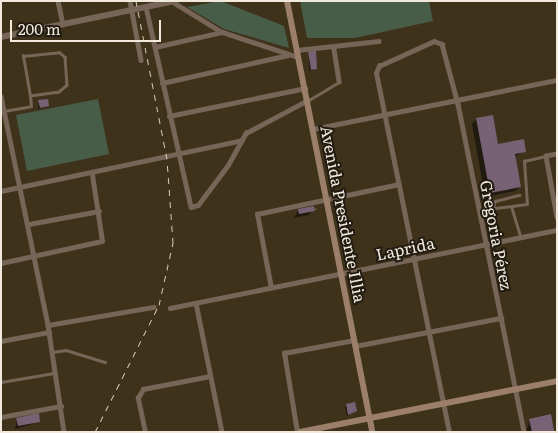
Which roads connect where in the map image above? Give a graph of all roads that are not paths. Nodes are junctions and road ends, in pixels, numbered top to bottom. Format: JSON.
{"nodes":[{"id":1,"x":58,"y":1,"type":"edge"},
{"id":2,"x":130,"y":1,"type":"edge"},
{"id":3,"x":174,"y":1,"type":"edge"},
{"id":4,"x":287,"y":1,"type":"edge"},
{"id":5,"x":146,"y":7,"type":"junction"},
{"id":6,"x":132,"y":10,"type":"junction"},
{"id":7,"x":63,"y":24,"type":"junction"},
{"id":8,"x":222,"y":32,"type":"junction"},
{"id":9,"x":1,"y":37,"type":"edge"},
{"id":10,"x":379,"y":42,"type":"dead end"},
{"id":11,"x":155,"y":48,"type":"junction"},
{"id":12,"x":334,"y":49,"type":"junction"},
{"id":13,"x":297,"y":54,"type":"junction"},
{"id":14,"x":288,"y":55,"type":"junction"},
{"id":15,"x":141,"y":60,"type":"dead end"},
{"id":16,"x":557,"y":80,"type":"edge"},
{"id":17,"x":339,"y":82,"type":"joint"},
{"id":18,"x":162,"y":83,"type":"junction"},
{"id":19,"x":305,"y":88,"type":"junction"},
{"id":20,"x":1,"y":96,"type":"edge"},
{"id":21,"x":30,"y":96,"type":"junction"},
{"id":22,"x":308,"y":100,"type":"junction"},
{"id":23,"x":456,"y":100,"type":"junction"},
{"id":24,"x":3,"y":111,"type":"edge"},
{"id":25,"x":384,"y":115,"type":"junction"},
{"id":26,"x":169,"y":116,"type":"junction"},
{"id":27,"x":313,"y":129,"type":"junction"},
{"id":28,"x":242,"y":140,"type":"junction"},
{"id":29,"x":557,"y":154,"type":"edge"},
{"id":30,"x":177,"y":155,"type":"junction"},
{"id":31,"x":546,"y":156,"type":"junction"},
{"id":32,"x":92,"y":174,"type":"junction"},
{"id":33,"x":399,"y":184,"type":"junction"},
{"id":34,"x":22,"y":187,"type":"junction"},
{"id":35,"x":1,"y":190,"type":"edge"},
{"id":36,"x":519,"y":195,"type":"dead end"},
{"id":37,"x":328,"y":200,"type":"junction"},
{"id":38,"x":512,"y":208,"type":"junction"},
{"id":39,"x":480,"y":210,"type":"junction"},
{"id":40,"x":492,"y":210,"type":"junction"},
{"id":41,"x":99,"y":211,"type":"junction"},
{"id":42,"x":557,"y":217,"type":"edge"},
{"id":43,"x":29,"y":224,"type":"junction"},
{"id":44,"x":557,"y":230,"type":"edge"},
{"id":45,"x":521,"y":237,"type":"junction"},
{"id":46,"x":486,"y":244,"type":"junction"},
{"id":47,"x":35,"y":257,"type":"junction"},
{"id":48,"x":414,"y":259,"type":"junction"},
{"id":49,"x":1,"y":263,"type":"edge"},
{"id":50,"x":342,"y":274,"type":"junction"},
{"id":51,"x":271,"y":288,"type":"junction"},
{"id":52,"x":196,"y":303,"type":"junction"},
{"id":53,"x":153,"y":307,"type":"dead end"},
{"id":54,"x":170,"y":308,"type":"dead end"},
{"id":55,"x":501,"y":318,"type":"junction"},
{"id":56,"x":48,"y":325,"type":"junction"},
{"id":57,"x":49,"y":332,"type":"junction"},
{"id":58,"x":429,"y":332,"type":"junction"},
{"id":59,"x":1,"y":341,"type":"edge"},
{"id":60,"x":355,"y":343,"type":"junction"},
{"id":61,"x":52,"y":352,"type":"junction"},
{"id":62,"x":105,"y":362,"type":"dead end"},
{"id":63,"x":55,"y":373,"type":"junction"},
{"id":64,"x":210,"y":376,"type":"junction"},
{"id":65,"x":557,"y":381,"type":"edge"},
{"id":66,"x":1,"y":382,"type":"edge"},
{"id":67,"x":516,"y":390,"type":"junction"},
{"id":68,"x":444,"y":404,"type":"junction"},
{"id":69,"x":61,"y":406,"type":"junction"},
{"id":70,"x":1,"y":417,"type":"edge"},
{"id":71,"x":370,"y":418,"type":"junction"},
{"id":72,"x":64,"y":432,"type":"edge"},
{"id":73,"x":145,"y":432,"type":"edge"},
{"id":74,"x":222,"y":432,"type":"edge"},
{"id":75,"x":298,"y":432,"type":"edge"},
{"id":76,"x":372,"y":432,"type":"edge"},
{"id":77,"x":449,"y":432,"type":"edge"},
{"id":78,"x":524,"y":432,"type":"edge"}],
"edges":[{"from":1,"to":7,"type":"street"},
{"from":2,"to":6,"type":"street"},
{"from":3,"to":5,"type":"street"},
{"from":3,"to":8,"type":"street"},
{"from":4,"to":13,"type":"main road","name":"Avenida Presidente Illia"},
{"from":5,"to":6,"type":"street"},
{"from":5,"to":11,"type":"street"},
{"from":6,"to":7,"type":"street"},
{"from":6,"to":15,"type":"street"},
{"from":7,"to":9,"type":"street"},
{"from":8,"to":11,"type":"street"},
{"from":8,"to":14,"type":"street"},
{"from":10,"to":12,"type":"street"},
{"from":11,"to":18,"type":"street"},
{"from":12,"to":13,"type":"street"},
{"from":12,"to":17,"type":"street"},
{"from":13,"to":14,"type":"street"},
{"from":13,"to":19,"type":"main road","name":"Avenida Presidente Illia"},
{"from":14,"to":18,"type":"street"},
{"from":16,"to":23,"type":"street"},
{"from":17,"to":22,"type":"lane"},
{"from":18,"to":26,"type":"street"},
{"from":19,"to":22,"type":"main road","name":"Avenida Presidente Illia"},
{"from":19,"to":26,"type":"street"},
{"from":20,"to":24,"type":"street"},
{"from":21,"to":21,"type":"lane"},
{"from":21,"to":24,"type":"lane"},
{"from":22,"to":27,"type":"main road","name":"Avenida Presidente Illia"},
{"from":22,"to":28,"type":"street"},
{"from":23,"to":25,"type":"street"},
{"from":23,"to":25,"type":"street","name":"Gregoria Pérez"},
{"from":23,"to":39,"type":"street","name":"Gregoria Pérez"},
{"from":24,"to":34,"type":"street"},
{"from":25,"to":27,"type":"street"},
{"from":25,"to":33,"type":"street"},
{"from":26,"to":30,"type":"street"},
{"from":27,"to":37,"type":"main road","name":"Avenida Presidente Illia"},
{"from":28,"to":30,"type":"street"},
{"from":28,"to":30,"type":"street"},
{"from":29,"to":31,"type":"street"},
{"from":30,"to":32,"type":"street"},
{"from":31,"to":38,"type":"lane"},
{"from":31,"to":42,"type":"street"},
{"from":32,"to":34,"type":"street"},
{"from":32,"to":41,"type":"street"},
{"from":33,"to":37,"type":"street"},
{"from":33,"to":48,"type":"street"},
{"from":34,"to":35,"type":"street"},
{"from":34,"to":43,"type":"street"},
{"from":36,"to":40,"type":"lane"},
{"from":37,"to":50,"type":"main road","name":"Avenida Presidente Illia"},
{"from":37,"to":51,"type":"street"},
{"from":38,"to":40,"type":"lane"},
{"from":38,"to":45,"type":"lane"},
{"from":39,"to":40,"type":"lane"},
{"from":39,"to":46,"type":"street","name":"Gregoria Pérez"},
{"from":41,"to":43,"type":"street"},
{"from":41,"to":47,"type":"street"},
{"from":43,"to":47,"type":"street"},
{"from":44,"to":45,"type":"street","name":"Laprida"},
{"from":45,"to":46,"type":"street","name":"Laprida"},
{"from":46,"to":48,"type":"street","name":"Laprida"},
{"from":46,"to":55,"type":"street","name":"Gregoria Pérez"},
{"from":47,"to":49,"type":"street"},
{"from":47,"to":56,"type":"street"},
{"from":48,"to":50,"type":"street","name":"Laprida"},
{"from":48,"to":58,"type":"street"},
{"from":50,"to":51,"type":"street","name":"Laprida"},
{"from":50,"to":60,"type":"main road","name":"Avenida Presidente Illia"},
{"from":51,"to":52,"type":"street","name":"Laprida"},
{"from":52,"to":54,"type":"street","name":"Laprida"},
{"from":52,"to":64,"type":"street"},
{"from":53,"to":56,"type":"street"},
{"from":55,"to":58,"type":"street"},
{"from":55,"to":67,"type":"street","name":"Gregoria Pérez"},
{"from":56,"to":57,"type":"street"},
{"from":57,"to":59,"type":"street"},
{"from":57,"to":61,"type":"street"},
{"from":58,"to":60,"type":"street"},
{"from":58,"to":68,"type":"street"},
{"from":60,"to":71,"type":"main road","name":"Avenida Presidente Illia"},
{"from":60,"to":75,"type":"street"},
{"from":61,"to":62,"type":"lane"},
{"from":61,"to":63,"type":"street"},
{"from":63,"to":66,"type":"lane"},
{"from":63,"to":69,"type":"street"},
{"from":64,"to":73,"type":"street"},
{"from":64,"to":74,"type":"street"},
{"from":65,"to":67,"type":"main road"},
{"from":67,"to":68,"type":"main road"},
{"from":67,"to":78,"type":"street","name":"Gregoria Pérez"},
{"from":68,"to":71,"type":"main road"},
{"from":68,"to":77,"type":"street"},
{"from":69,"to":70,"type":"street"},
{"from":69,"to":72,"type":"street"},
{"from":71,"to":75,"type":"main road"},
{"from":71,"to":76,"type":"main road","name":"Avenida Presidente Illia"}]}
